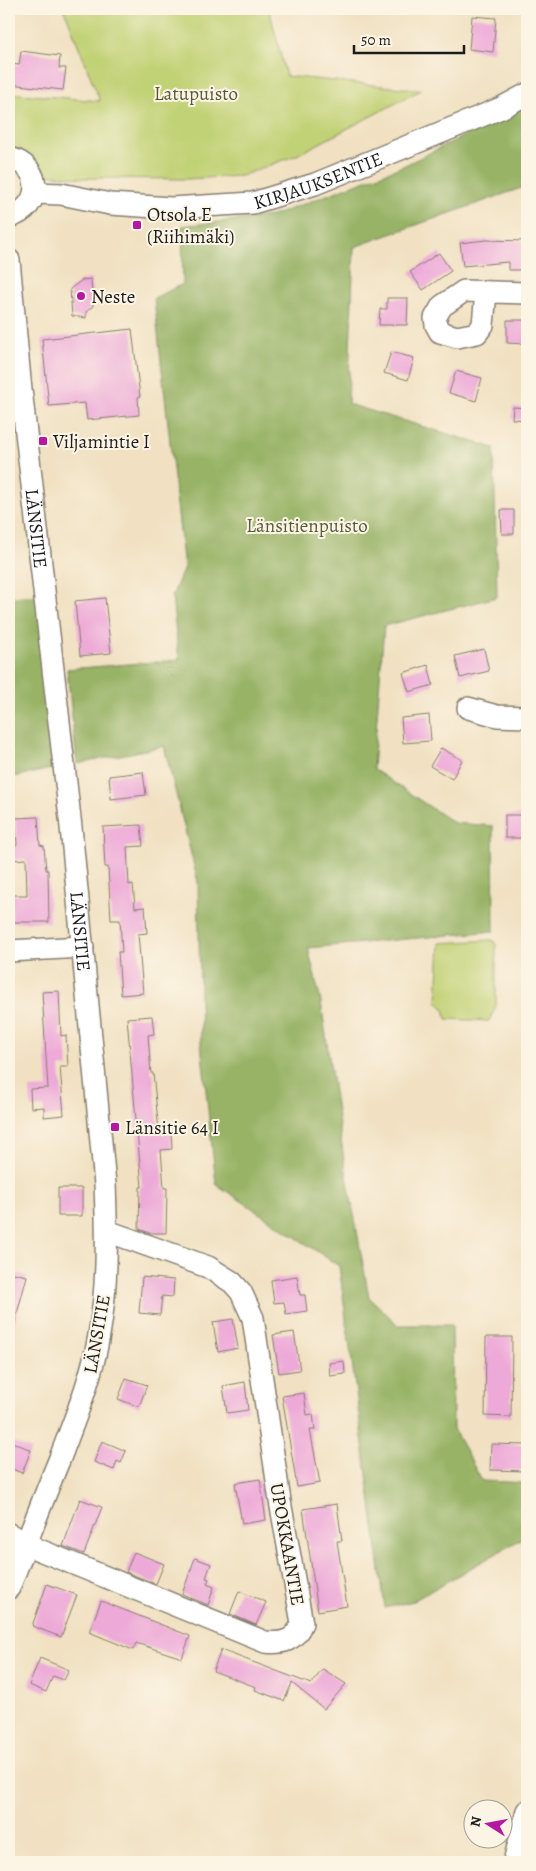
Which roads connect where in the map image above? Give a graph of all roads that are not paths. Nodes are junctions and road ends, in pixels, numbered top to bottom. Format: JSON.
{"nodes":[{"id":1,"x":527,"y":94,"type":"edge"},
{"id":2,"x":9,"y":158,"type":"edge"},
{"id":3,"x":35,"y":192,"type":"junction"},
{"id":4,"x":9,"y":217,"type":"edge"},
{"id":5,"x":9,"y":260,"type":"edge"},
{"id":6,"x":486,"y":292,"type":"dead end"},
{"id":7,"x":527,"y":293,"type":"edge"},
{"id":8,"x":14,"y":367,"type":"edge"},
{"id":9,"x":468,"y":708,"type":"dead end"},
{"id":10,"x":527,"y":717,"type":"edge"},
{"id":11,"x":83,"y":947,"type":"junction"},
{"id":12,"x":9,"y":951,"type":"edge"},
{"id":13,"x":107,"y":1231,"type":"junction"},
{"id":14,"x":17,"y":1539,"type":"edge"},
{"id":15,"x":9,"y":1588,"type":"edge"},
{"id":16,"x":527,"y":1811,"type":"edge"},
{"id":17,"x":514,"y":1862,"type":"edge"}],
"edges":[{"from":1,"to":3,"type":"street","name":"KIRJAUKSENTIE"},
{"from":2,"to":3,"type":"street"},
{"from":3,"to":4,"type":"street"},
{"from":5,"to":8,"type":"street","name":"LÄNSITIE"},
{"from":6,"to":7,"type":"street"},
{"from":8,"to":11,"type":"street","name":"LÄNSITIE"},
{"from":9,"to":10,"type":"street"},
{"from":11,"to":12,"type":"street"},
{"from":11,"to":13,"type":"street","name":"LÄNSITIE"},
{"from":13,"to":14,"type":"street","name":"LÄNSITIE"},
{"from":13,"to":14,"type":"street","name":"UPOKKAANTIE"},
{"from":14,"to":15,"type":"street","name":"LÄNSITIE"},
{"from":16,"to":17,"type":"street"}]}
